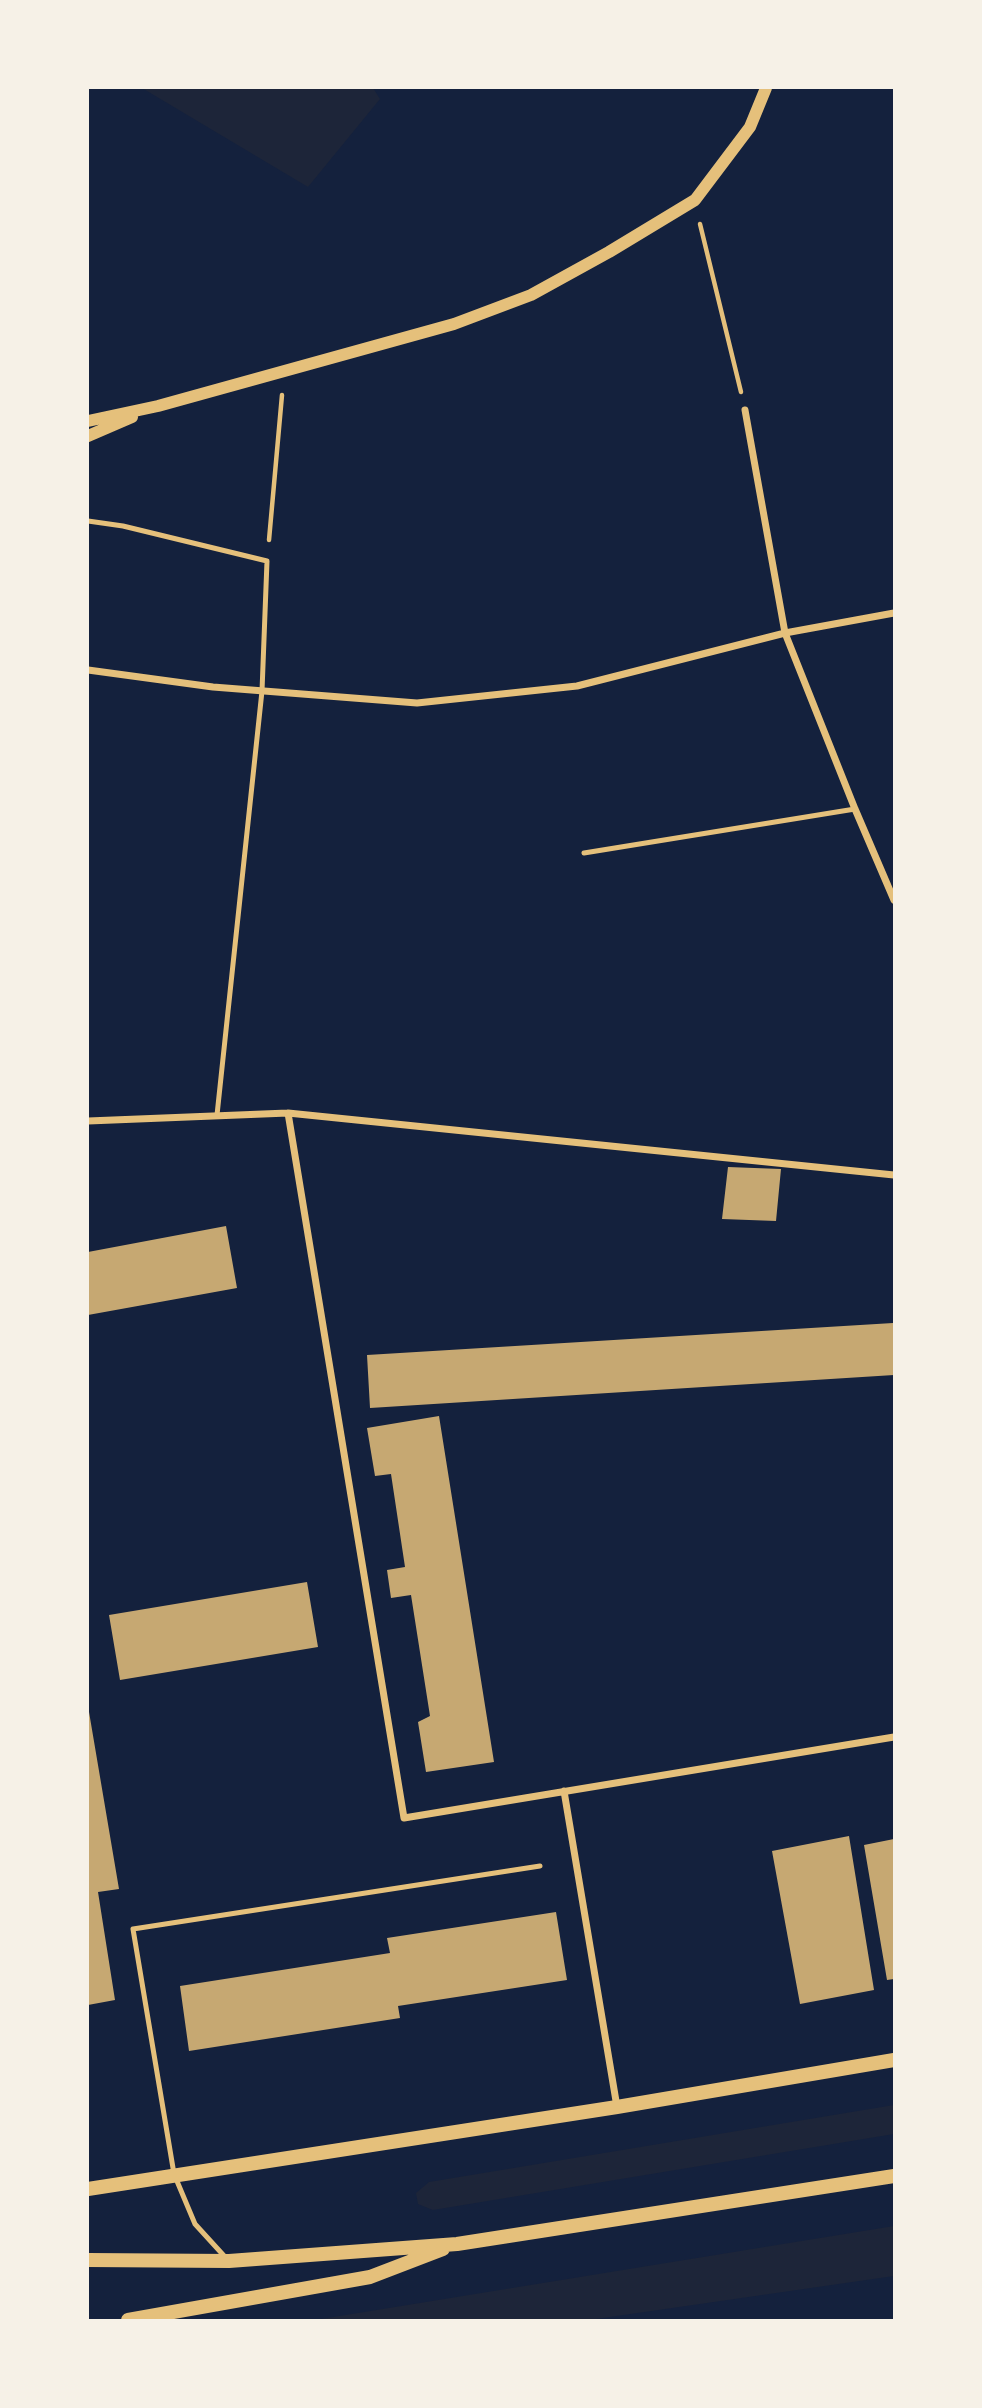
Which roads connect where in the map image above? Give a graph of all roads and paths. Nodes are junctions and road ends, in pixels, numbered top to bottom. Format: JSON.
{"nodes":[{"id":1,"x":766,"y":88,"type":"edge"},
{"id":2,"x":695,"y":200,"type":"junction"},
{"id":3,"x":284,"y":371,"type":"junction"},
{"id":4,"x":158,"y":406,"type":"junction"},
{"id":5,"x":745,"y":410,"type":"joint"},
{"id":6,"x":88,"y":421,"type":"edge"},
{"id":7,"x":88,"y":436,"type":"edge"},
{"id":8,"x":88,"y":521,"type":"edge"},
{"id":9,"x":267,"y":561,"type":"junction"},
{"id":10,"x":894,"y":613,"type":"edge"},
{"id":11,"x":785,"y":633,"type":"junction"},
{"id":12,"x":88,"y":670,"type":"edge"},
{"id":13,"x":262,"y":691,"type":"junction"},
{"id":14,"x":855,"y":809,"type":"junction"},
{"id":15,"x":584,"y":853,"type":"dead end"},
{"id":16,"x":894,"y":900,"type":"edge"},
{"id":17,"x":288,"y":1113,"type":"junction"},
{"id":18,"x":217,"y":1115,"type":"junction"},
{"id":19,"x":88,"y":1121,"type":"edge"},
{"id":20,"x":894,"y":1174,"type":"edge"},
{"id":21,"x":894,"y":1737,"type":"edge"},
{"id":22,"x":564,"y":1791,"type":"junction"},
{"id":23,"x":540,"y":1866,"type":"dead end"},
{"id":24,"x":894,"y":2060,"type":"edge"},
{"id":25,"x":617,"y":2107,"type":"junction"},
{"id":26,"x":174,"y":2174,"type":"junction"},
{"id":27,"x":894,"y":2176,"type":"edge"},
{"id":28,"x":88,"y":2189,"type":"edge"},
{"id":29,"x":457,"y":2244,"type":"junction"},
{"id":30,"x":88,"y":2260,"type":"edge"},
{"id":31,"x":229,"y":2261,"type":"junction"},
{"id":32,"x":128,"y":2320,"type":"edge"}],
"edges":[{"from":1,"to":2,"type":"street"},
{"from":2,"to":3,"type":"street"},
{"from":2,"to":5,"type":"path"},
{"from":3,"to":4,"type":"street"},
{"from":3,"to":9,"type":"path"},
{"from":4,"to":6,"type":"street"},
{"from":4,"to":7,"type":"street"},
{"from":5,"to":11,"type":"street"},
{"from":8,"to":9,"type":"lane"},
{"from":9,"to":13,"type":"lane"},
{"from":10,"to":11,"type":"street"},
{"from":11,"to":13,"type":"street"},
{"from":11,"to":14,"type":"street"},
{"from":12,"to":13,"type":"street"},
{"from":13,"to":18,"type":"lane"},
{"from":14,"to":15,"type":"lane"},
{"from":14,"to":16,"type":"street"},
{"from":17,"to":18,"type":"street"},
{"from":17,"to":20,"type":"street"},
{"from":17,"to":22,"type":"street"},
{"from":18,"to":19,"type":"street"},
{"from":21,"to":22,"type":"street"},
{"from":22,"to":25,"type":"street"},
{"from":23,"to":26,"type":"lane"},
{"from":24,"to":25,"type":"main road"},
{"from":25,"to":26,"type":"main road"},
{"from":26,"to":28,"type":"main road"},
{"from":26,"to":31,"type":"lane"},
{"from":27,"to":29,"type":"main road"},
{"from":29,"to":31,"type":"main road"},
{"from":29,"to":32,"type":"main road"},
{"from":30,"to":31,"type":"main road"}]}
